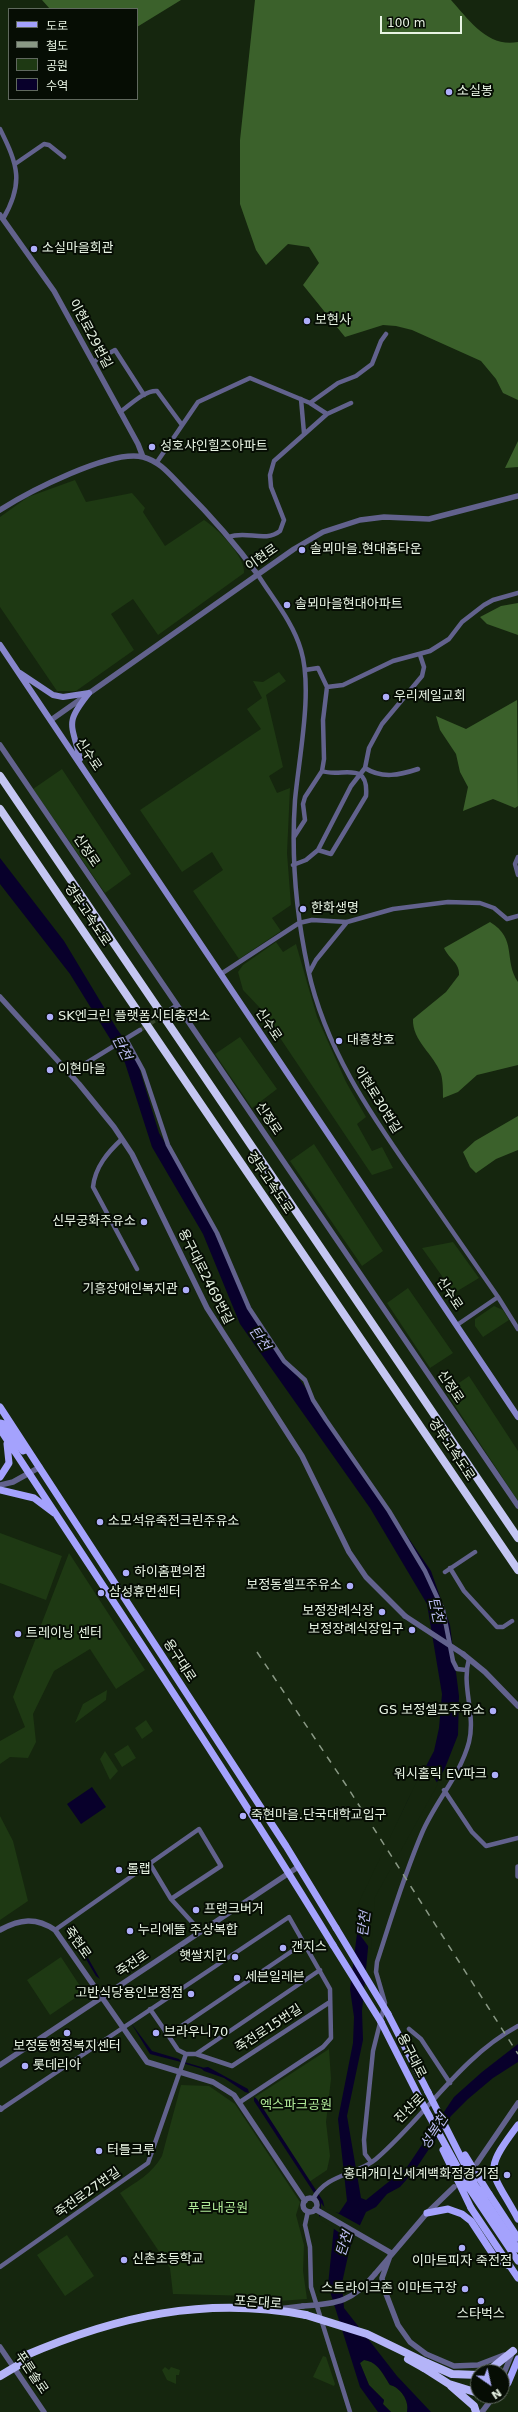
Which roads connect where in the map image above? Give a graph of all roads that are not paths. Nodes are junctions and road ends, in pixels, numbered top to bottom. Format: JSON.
{"nodes":[{"id":1,"x":0,"y":130,"type":"edge"},
{"id":2,"x":64,"y":157,"type":"dead end"},
{"id":3,"x":16,"y":164,"type":"junction"},
{"id":4,"x":2,"y":217,"type":"edge"},
{"id":5,"x":386,"y":334,"type":"dead end"},
{"id":6,"x":93,"y":362,"type":"junction"},
{"id":7,"x":144,"y":395,"type":"junction"},
{"id":8,"x":301,"y":400,"type":"junction"},
{"id":9,"x":310,"y":402,"type":"junction"},
{"id":10,"x":351,"y":403,"type":"dead end"},
{"id":11,"x":120,"y":412,"type":"junction"},
{"id":12,"x":327,"y":414,"type":"junction"},
{"id":13,"x":182,"y":425,"type":"junction"},
{"id":14,"x":304,"y":433,"type":"junction"},
{"id":15,"x":142,"y":457,"type":"junction"},
{"id":16,"x":157,"y":462,"type":"junction"},
{"id":17,"x":518,"y":496,"type":"edge"},
{"id":18,"x":0,"y":510,"type":"edge"},
{"id":19,"x":229,"y":537,"type":"junction"},
{"id":20,"x":258,"y":575,"type":"junction"},
{"id":21,"x":518,"y":593,"type":"edge"},
{"id":22,"x":0,"y":645,"type":"edge"},
{"id":23,"x":420,"y":655,"type":"junction"},
{"id":24,"x":305,"y":670,"type":"junction"},
{"id":25,"x":18,"y":672,"type":"junction"},
{"id":26,"x":327,"y":687,"type":"junction"},
{"id":27,"x":89,"y":693,"type":"junction"},
{"id":28,"x":51,"y":720,"type":"junction"},
{"id":29,"x":0,"y":745,"type":"edge"},
{"id":30,"x":81,"y":763,"type":"junction"},
{"id":31,"x":365,"y":768,"type":"junction"},
{"id":32,"x":418,"y":768,"type":"dead end"},
{"id":33,"x":322,"y":771,"type":"junction"},
{"id":34,"x":360,"y":774,"type":"junction"},
{"id":35,"x":0,"y":776,"type":"edge"},
{"id":36,"x":0,"y":809,"type":"edge"},
{"id":37,"x":294,"y":837,"type":"junction"},
{"id":38,"x":318,"y":850,"type":"junction"},
{"id":39,"x":518,"y":857,"type":"edge"},
{"id":40,"x":293,"y":866,"type":"junction"},
{"id":41,"x":518,"y":875,"type":"edge"},
{"id":42,"x":518,"y":916,"type":"edge"},
{"id":43,"x":348,"y":922,"type":"junction"},
{"id":44,"x":299,"y":923,"type":"junction"},
{"id":45,"x":309,"y":973,"type":"junction"},
{"id":46,"x":221,"y":974,"type":"junction"},
{"id":47,"x":0,"y":997,"type":"edge"},
{"id":48,"x":177,"y":1005,"type":"junction"},
{"id":49,"x":168,"y":1011,"type":"tunnel mouth"},
{"id":50,"x":140,"y":1030,"type":"tunnel mouth"},
{"id":51,"x":124,"y":1040,"type":"junction"},
{"id":52,"x":70,"y":1073,"type":"junction"},
{"id":53,"x":122,"y":1139,"type":"junction"},
{"id":54,"x":137,"y":1269,"type":"dead end"},
{"id":55,"x":498,"y":1297,"type":"junction"},
{"id":56,"x":457,"y":1325,"type":"junction"},
{"id":57,"x":518,"y":1329,"type":"edge"},
{"id":58,"x":0,"y":1407,"type":"edge"},
{"id":59,"x":518,"y":1417,"type":"edge"},
{"id":60,"x":0,"y":1423,"type":"edge"},
{"id":61,"x":2,"y":1433,"type":"edge"},
{"id":62,"x":26,"y":1447,"type":"junction"},
{"id":63,"x":40,"y":1467,"type":"junction"},
{"id":64,"x":30,"y":1473,"type":"junction"},
{"id":65,"x":0,"y":1477,"type":"edge"},
{"id":66,"x":0,"y":1485,"type":"edge"},
{"id":67,"x":0,"y":1490,"type":"edge"},
{"id":68,"x":518,"y":1506,"type":"edge"},
{"id":69,"x":61,"y":1519,"type":"junction"},
{"id":70,"x":518,"y":1538,"type":"edge"},
{"id":71,"x":475,"y":1552,"type":"dead end"},
{"id":72,"x":450,"y":1568,"type":"junction"},
{"id":73,"x":518,"y":1570,"type":"edge"},
{"id":74,"x":444,"y":1572,"type":"dead end"},
{"id":75,"x":512,"y":1621,"type":"dead end"},
{"id":76,"x":469,"y":1658,"type":"junction"},
{"id":77,"x":466,"y":1670,"type":"junction"},
{"id":78,"x":518,"y":1706,"type":"edge"},
{"id":79,"x":444,"y":1790,"type":"junction"},
{"id":80,"x":518,"y":1838,"type":"edge"},
{"id":81,"x":150,"y":1864,"type":"junction"},
{"id":82,"x":518,"y":1866,"type":"edge"},
{"id":83,"x":298,"y":1867,"type":"junction"},
{"id":84,"x":289,"y":1873,"type":"junction"},
{"id":85,"x":518,"y":1876,"type":"edge"},
{"id":86,"x":171,"y":1899,"type":"junction"},
{"id":87,"x":0,"y":1930,"type":"edge"},
{"id":88,"x":55,"y":1930,"type":"junction"},
{"id":89,"x":201,"y":1932,"type":"junction"},
{"id":90,"x":304,"y":1943,"type":"junction"},
{"id":91,"x":320,"y":1970,"type":"junction"},
{"id":92,"x":101,"y":1998,"type":"junction"},
{"id":93,"x":330,"y":2002,"type":"junction"},
{"id":94,"x":150,"y":2009,"type":"junction"},
{"id":95,"x":518,"y":2026,"type":"edge"},
{"id":96,"x":123,"y":2027,"type":"junction"},
{"id":97,"x":409,"y":2029,"type":"dead end"},
{"id":98,"x":168,"y":2035,"type":"junction"},
{"id":99,"x":196,"y":2054,"type":"junction"},
{"id":100,"x":185,"y":2055,"type":"junction"},
{"id":101,"x":0,"y":2065,"type":"edge"},
{"id":102,"x":179,"y":2073,"type":"junction"},
{"id":103,"x":450,"y":2083,"type":"junction"},
{"id":104,"x":428,"y":2092,"type":"junction"},
{"id":105,"x":421,"y":2101,"type":"junction"},
{"id":106,"x":240,"y":2102,"type":"junction"},
{"id":107,"x":518,"y":2103,"type":"edge"},
{"id":108,"x":0,"y":2109,"type":"edge"},
{"id":109,"x":518,"y":2124,"type":"edge"},
{"id":110,"x":373,"y":2161,"type":"junction"},
{"id":111,"x":477,"y":2163,"type":"dead end"},
{"id":112,"x":454,"y":2186,"type":"dead end"},
{"id":113,"x":314,"y":2197,"type":"junction"},
{"id":114,"x":305,"y":2201,"type":"junction"},
{"id":115,"x":318,"y":2211,"type":"junction"},
{"id":116,"x":308,"y":2212,"type":"junction"},
{"id":117,"x":427,"y":2213,"type":"junction"},
{"id":118,"x":518,"y":2219,"type":"edge"},
{"id":119,"x":518,"y":2238,"type":"edge"},
{"id":120,"x":518,"y":2249,"type":"edge"},
{"id":121,"x":391,"y":2253,"type":"junction"},
{"id":122,"x":518,"y":2260,"type":"edge"},
{"id":123,"x":0,"y":2267,"type":"edge"},
{"id":124,"x":510,"y":2268,"type":"junction"},
{"id":125,"x":518,"y":2278,"type":"edge"},
{"id":126,"x":518,"y":2283,"type":"edge"},
{"id":127,"x":273,"y":2309,"type":"junction"},
{"id":128,"x":305,"y":2318,"type":"junction"},
{"id":129,"x":0,"y":2347,"type":"edge"},
{"id":130,"x":516,"y":2349,"type":"edge"},
{"id":131,"x":25,"y":2358,"type":"junction"},
{"id":132,"x":518,"y":2359,"type":"edge"},
{"id":133,"x":497,"y":2364,"type":"edge"},
{"id":134,"x":509,"y":2364,"type":"edge"},
{"id":135,"x":426,"y":2365,"type":"junction"},
{"id":136,"x":0,"y":2370,"type":"edge"},
{"id":137,"x":470,"y":2374,"type":"edge"},
{"id":138,"x":0,"y":2376,"type":"edge"},
{"id":139,"x":510,"y":2378,"type":"edge"},
{"id":140,"x":449,"y":2384,"type":"junction"},
{"id":141,"x":470,"y":2391,"type":"edge"},
{"id":142,"x":44,"y":2412,"type":"edge"},
{"id":143,"x":350,"y":2412,"type":"edge"},
{"id":144,"x":476,"y":2412,"type":"edge"}],
"edges":[{"from":1,"to":3,"type":"street"},
{"from":2,"to":3,"type":"street"},
{"from":3,"to":4,"type":"street"},
{"from":4,"to":6,"type":"street","name":"이현로29번길"},
{"from":5,"to":9,"type":"street"},
{"from":6,"to":7,"type":"street"},
{"from":6,"to":11,"type":"street","name":"이현로29번길"},
{"from":7,"to":11,"type":"street"},
{"from":7,"to":13,"type":"street"},
{"from":8,"to":9,"type":"street"},
{"from":8,"to":13,"type":"street"},
{"from":8,"to":14,"type":"street"},
{"from":9,"to":12,"type":"street"},
{"from":10,"to":12,"type":"street"},
{"from":11,"to":15,"type":"street","name":"이현로29번길"},
{"from":12,"to":14,"type":"street"},
{"from":13,"to":16,"type":"street"},
{"from":14,"to":19,"type":"street"},
{"from":15,"to":16,"type":"street"},
{"from":15,"to":18,"type":"street"},
{"from":16,"to":19,"type":"street"},
{"from":17,"to":20,"type":"street","name":"이현로"},
{"from":19,"to":20,"type":"street"},
{"from":20,"to":24,"type":"street","name":"이현로30번길"},
{"from":20,"to":27,"type":"street","name":"이현로"},
{"from":21,"to":23,"type":"street"},
{"from":22,"to":25,"type":"main road","name":"신수로"},
{"from":23,"to":26,"type":"street"},
{"from":23,"to":31,"type":"street"},
{"from":24,"to":26,"type":"street"},
{"from":24,"to":37,"type":"street","name":"이현로30번길"},
{"from":25,"to":27,"type":"main road"},
{"from":25,"to":28,"type":"main road","name":"신수로"},
{"from":26,"to":33,"type":"street"},
{"from":27,"to":28,"type":"street","name":"이현로"},
{"from":27,"to":30,"type":"main road"},
{"from":28,"to":30,"type":"main road","name":"신수로"},
{"from":29,"to":48,"type":"street","name":"신정로"},
{"from":30,"to":46,"type":"main road","name":"신수로"},
{"from":31,"to":32,"type":"street"},
{"from":31,"to":34,"type":"street"},
{"from":33,"to":34,"type":"street"},
{"from":33,"to":37,"type":"street"},
{"from":34,"to":38,"type":"street"},
{"from":34,"to":38,"type":"street"},
{"from":35,"to":70,"type":"highway","name":"경부고속도로"},
{"from":36,"to":73,"type":"highway","name":"경부고속도로"},
{"from":37,"to":40,"type":"street","name":"이현로30번길"},
{"from":38,"to":40,"type":"street"},
{"from":39,"to":41,"type":"street"},
{"from":40,"to":44,"type":"street","name":"이현로30번길"},
{"from":42,"to":43,"type":"street"},
{"from":43,"to":44,"type":"street"},
{"from":43,"to":45,"type":"street"},
{"from":44,"to":45,"type":"street","name":"이현로30번길"},
{"from":44,"to":46,"type":"street"},
{"from":45,"to":55,"type":"street","name":"이현로30번길"},
{"from":46,"to":56,"type":"main road","name":"신수로"},
{"from":47,"to":52,"type":"street","name":"용구대로2469번길"},
{"from":48,"to":49,"type":"street"},
{"from":48,"to":68,"type":"street","name":"신정로"},
{"from":50,"to":51,"type":"street"},
{"from":51,"to":52,"type":"street"},
{"from":51,"to":77,"type":"street"},
{"from":52,"to":53,"type":"street","name":"용구대로2469번길"},
{"from":53,"to":54,"type":"street"},
{"from":53,"to":76,"type":"street","name":"용구대로2469번길","bridge":true},
{"from":55,"to":56,"type":"street"},
{"from":55,"to":57,"type":"street","name":"이현로30번길"},
{"from":56,"to":59,"type":"main road","name":"신수로"},
{"from":58,"to":62,"type":"main road","name":"용구대로"},
{"from":60,"to":62,"type":"main road"},
{"from":61,"to":64,"type":"main road","name":"용구대로"},
{"from":61,"to":65,"type":"main road"},
{"from":62,"to":63,"type":"main road","name":"용구대로"},
{"from":63,"to":64,"type":"street"},
{"from":63,"to":83,"type":"main road","name":"용구대로"},
{"from":64,"to":66,"type":"street"},
{"from":64,"to":69,"type":"main road","name":"용구대로"},
{"from":67,"to":69,"type":"main road"},
{"from":69,"to":84,"type":"main road","name":"용구대로"},
{"from":71,"to":72,"type":"street"},
{"from":72,"to":74,"type":"street"},
{"from":72,"to":75,"type":"street"},
{"from":76,"to":77,"type":"street"},
{"from":76,"to":78,"type":"street"},
{"from":77,"to":79,"type":"street"},
{"from":79,"to":80,"type":"street"},
{"from":79,"to":110,"type":"street"},
{"from":81,"to":86,"type":"street"},
{"from":81,"to":86,"type":"street"},
{"from":81,"to":88,"type":"street"},
{"from":82,"to":85,"type":"street"},
{"from":83,"to":84,"type":"street","name":"죽전로"},
{"from":83,"to":104,"type":"main road","name":"용구대로","bridge":true},
{"from":84,"to":89,"type":"street","name":"죽전로"},
{"from":84,"to":105,"type":"main road","name":"용구대로","bridge":true},
{"from":86,"to":89,"type":"street"},
{"from":87,"to":88,"type":"street","name":"죽현로"},
{"from":88,"to":92,"type":"street","name":"죽현로"},
{"from":89,"to":92,"type":"street","name":"죽전로"},
{"from":90,"to":91,"type":"street"},
{"from":90,"to":94,"type":"street"},
{"from":90,"to":98,"type":"street"},
{"from":91,"to":93,"type":"street"},
{"from":91,"to":99,"type":"street","name":"죽전로15번길"},
{"from":92,"to":96,"type":"street"},
{"from":92,"to":101,"type":"street","name":"죽전로"},
{"from":93,"to":99,"type":"street","name":"죽전로15번길"},
{"from":93,"to":106,"type":"street"},
{"from":94,"to":96,"type":"street"},
{"from":94,"to":98,"type":"street"},
{"from":95,"to":103,"type":"street","name":"진산로"},
{"from":96,"to":102,"type":"street"},
{"from":96,"to":108,"type":"street"},
{"from":97,"to":103,"type":"street"},
{"from":98,"to":100,"type":"street"},
{"from":99,"to":100,"type":"street","name":"죽전로15번길"},
{"from":100,"to":102,"type":"street"},
{"from":102,"to":106,"type":"street"},
{"from":102,"to":123,"type":"street","name":"죽전로27번길"},
{"from":103,"to":110,"type":"street","name":"진산로"},
{"from":104,"to":119,"type":"main road","bridge":true},
{"from":104,"to":120,"type":"main road","bridge":true},
{"from":105,"to":122,"type":"main road","bridge":true},
{"from":105,"to":124,"type":"main road","bridge":true},
{"from":106,"to":114,"type":"street"},
{"from":107,"to":111,"type":"street"},
{"from":109,"to":118,"type":"main road"},
{"from":110,"to":113,"type":"street","name":"진산로"},
{"from":112,"to":117,"type":"street"},
{"from":113,"to":114,"type":"street"},
{"from":113,"to":115,"type":"street"},
{"from":114,"to":116,"type":"street"},
{"from":115,"to":116,"type":"street"},
{"from":115,"to":121,"type":"street"},
{"from":116,"to":143,"type":"street"},
{"from":117,"to":121,"type":"street"},
{"from":117,"to":124,"type":"main road"},
{"from":121,"to":127,"type":"street","bridge":true},
{"from":121,"to":130,"type":"street"},
{"from":124,"to":125,"type":"main road"},
{"from":124,"to":126,"type":"main road"},
{"from":127,"to":128,"type":"highway","name":"포은대로"},
{"from":127,"to":131,"type":"highway","name":"포은대로"},
{"from":128,"to":131,"type":"highway","name":"포은대로"},
{"from":128,"to":135,"type":"highway","name":"포은대로","bridge":true},
{"from":129,"to":142,"type":"street","name":"푸른솔로"},
{"from":130,"to":133,"type":"highway"},
{"from":130,"to":134,"type":"street"},
{"from":131,"to":136,"type":"highway"},
{"from":131,"to":138,"type":"highway","bridge":true},
{"from":132,"to":139,"type":"main road"},
{"from":135,"to":137,"type":"highway","name":"포은대로"},
{"from":135,"to":140,"type":"highway","name":"포은대로"},
{"from":140,"to":141,"type":"highway","name":"포은대로"},
{"from":140,"to":144,"type":"highway"}]}
